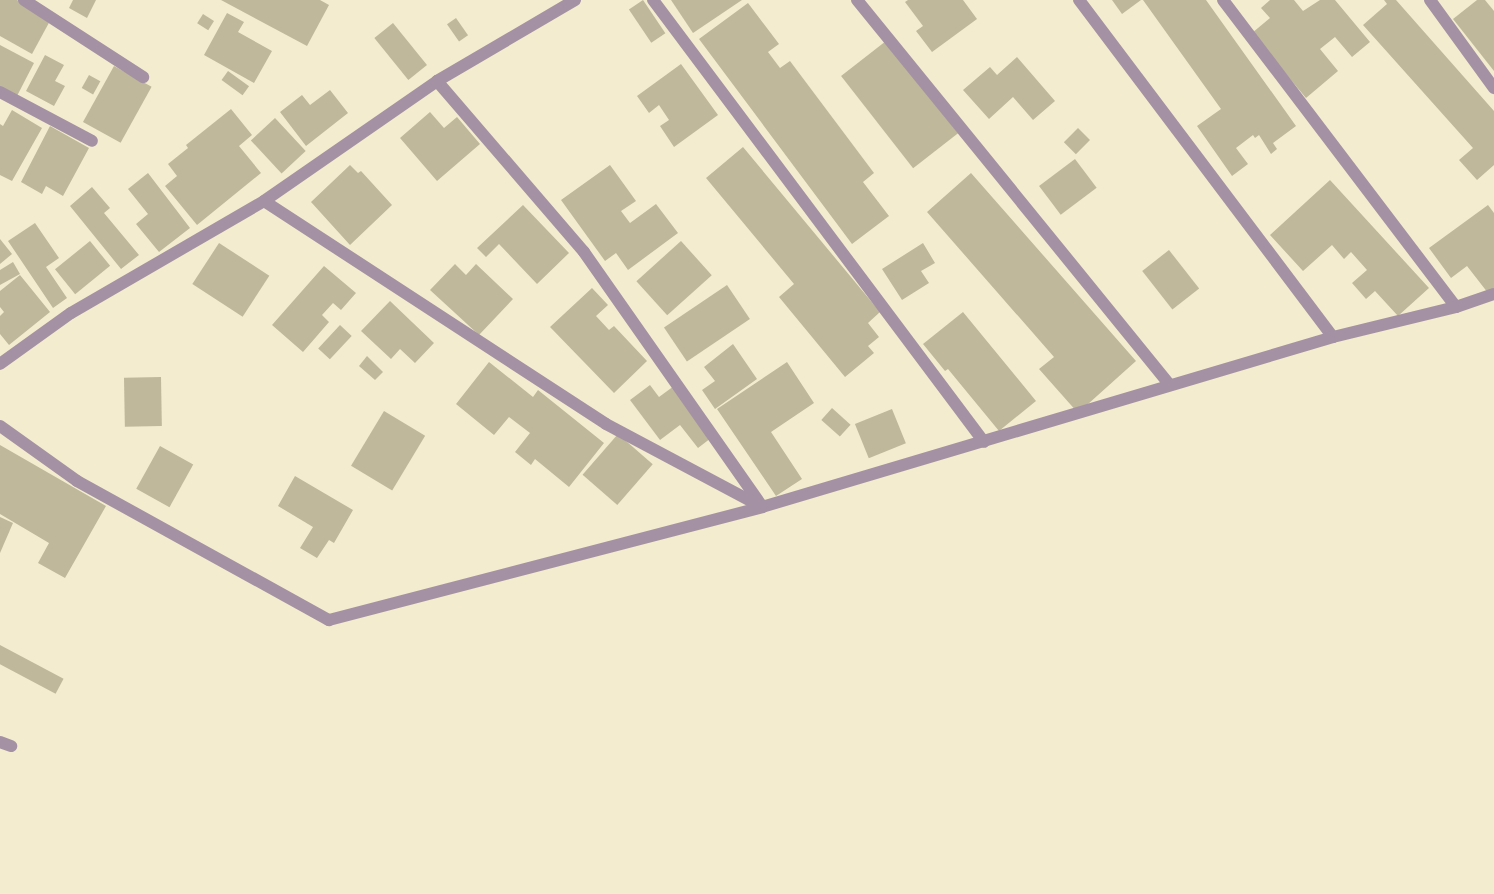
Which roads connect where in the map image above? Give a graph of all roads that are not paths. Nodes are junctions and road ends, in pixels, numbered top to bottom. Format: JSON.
{"nodes":[{"id":1,"x":24,"y":0,"type":"edge"},
{"id":2,"x":575,"y":0,"type":"edge"},
{"id":3,"x":653,"y":0,"type":"edge"},
{"id":4,"x":858,"y":0,"type":"edge"},
{"id":5,"x":1079,"y":0,"type":"edge"},
{"id":6,"x":1223,"y":0,"type":"edge"},
{"id":7,"x":1430,"y":0,"type":"edge"},
{"id":8,"x":143,"y":77,"type":"dead end"},
{"id":9,"x":437,"y":81,"type":"junction"},
{"id":10,"x":1494,"y":88,"type":"edge"},
{"id":11,"x":0,"y":92,"type":"edge"},
{"id":12,"x":92,"y":141,"type":"dead end"},
{"id":13,"x":264,"y":201,"type":"junction"},
{"id":14,"x":1494,"y":294,"type":"edge"},
{"id":15,"x":1456,"y":307,"type":"junction"},
{"id":16,"x":1333,"y":337,"type":"junction"},
{"id":17,"x":0,"y":364,"type":"edge"},
{"id":18,"x":1170,"y":386,"type":"junction"},
{"id":19,"x":0,"y":426,"type":"edge"},
{"id":20,"x":984,"y":442,"type":"junction"},
{"id":21,"x":762,"y":507,"type":"junction"}],
"edges":[{"from":1,"to":8,"type":"street"},
{"from":2,"to":9,"type":"street"},
{"from":3,"to":20,"type":"street"},
{"from":4,"to":18,"type":"street"},
{"from":5,"to":16,"type":"street"},
{"from":6,"to":15,"type":"street"},
{"from":7,"to":10,"type":"street"},
{"from":9,"to":13,"type":"street"},
{"from":9,"to":21,"type":"street"},
{"from":11,"to":12,"type":"street"},
{"from":13,"to":17,"type":"street"},
{"from":13,"to":21,"type":"street"},
{"from":14,"to":15,"type":"street"},
{"from":15,"to":16,"type":"street"},
{"from":16,"to":18,"type":"street"},
{"from":18,"to":20,"type":"street"},
{"from":19,"to":21,"type":"street"},
{"from":20,"to":21,"type":"street"}]}
